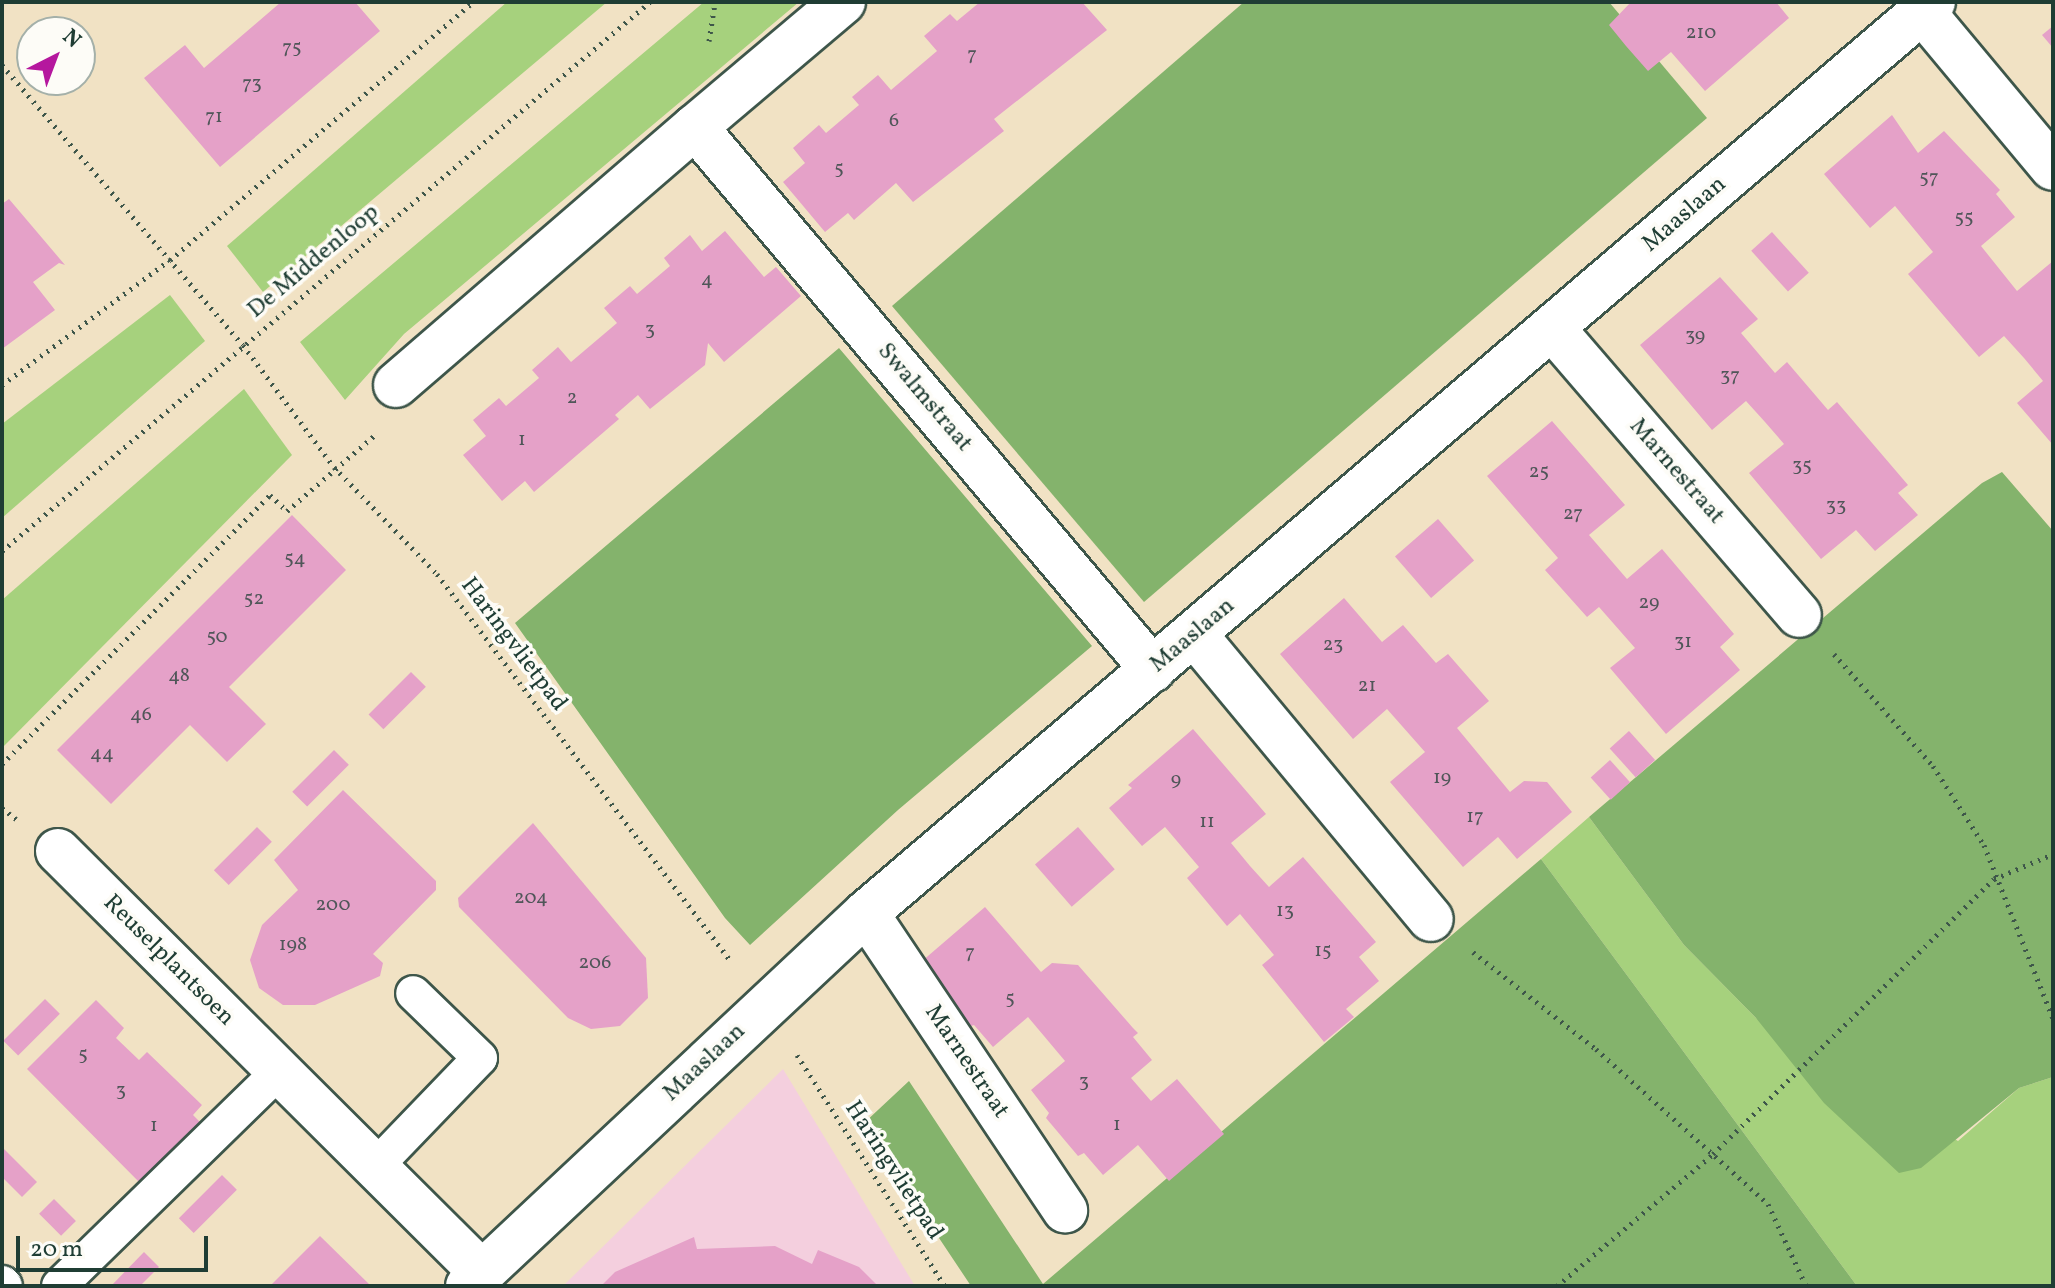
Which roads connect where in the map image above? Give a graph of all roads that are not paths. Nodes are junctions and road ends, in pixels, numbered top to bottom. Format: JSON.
{"nodes":[{"id":1,"x":843,"y":2,"type":"edge"},
{"id":2,"x":1927,"y":7,"type":"edge"},
{"id":3,"x":695,"y":127,"type":"junction"},
{"id":4,"x":2053,"y":168,"type":"edge"},
{"id":5,"x":1553,"y":329,"type":"junction"},
{"id":6,"x":396,"y":385,"type":"dead end"},
{"id":7,"x":1799,"y":615,"type":"road end"},
{"id":8,"x":1195,"y":635,"type":"junction"},
{"id":9,"x":1153,"y":670,"type":"junction"},
{"id":10,"x":58,"y":851,"type":"dead end"},
{"id":11,"x":866,"y":913,"type":"junction"},
{"id":12,"x":1431,"y":919,"type":"road end"},
{"id":13,"x":413,"y":993,"type":"dead end"},
{"id":14,"x":279,"y":1071,"type":"junction"},
{"id":15,"x":375,"y":1167,"type":"junction"},
{"id":16,"x":1065,"y":1210,"type":"dead end"},
{"id":17,"x":475,"y":1279,"type":"edge"},
{"id":18,"x":59,"y":1286,"type":"edge"}],
"edges":[{"from":1,"to":3,"type":"street"},
{"from":2,"to":4,"type":"street"},
{"from":2,"to":5,"type":"street","name":"Maaslaan"},
{"from":3,"to":6,"type":"street"},
{"from":3,"to":9,"type":"street","name":"Swalmstraat"},
{"from":5,"to":7,"type":"street","name":"Marnestraat"},
{"from":5,"to":8,"type":"street","name":"Maaslaan"},
{"from":8,"to":9,"type":"street","name":"Maaslaan"},
{"from":8,"to":12,"type":"street"},
{"from":9,"to":11,"type":"street","name":"Maaslaan"},
{"from":10,"to":14,"type":"street","name":"Reuselplantsoen"},
{"from":11,"to":16,"type":"street","name":"Marnestraat"},
{"from":11,"to":17,"type":"street","name":"Maaslaan"},
{"from":13,"to":15,"type":"lane"},
{"from":14,"to":15,"type":"street","name":"Reuselplantsoen"},
{"from":14,"to":18,"type":"lane"},
{"from":15,"to":17,"type":"street","name":"Reuselplantsoen"}]}
